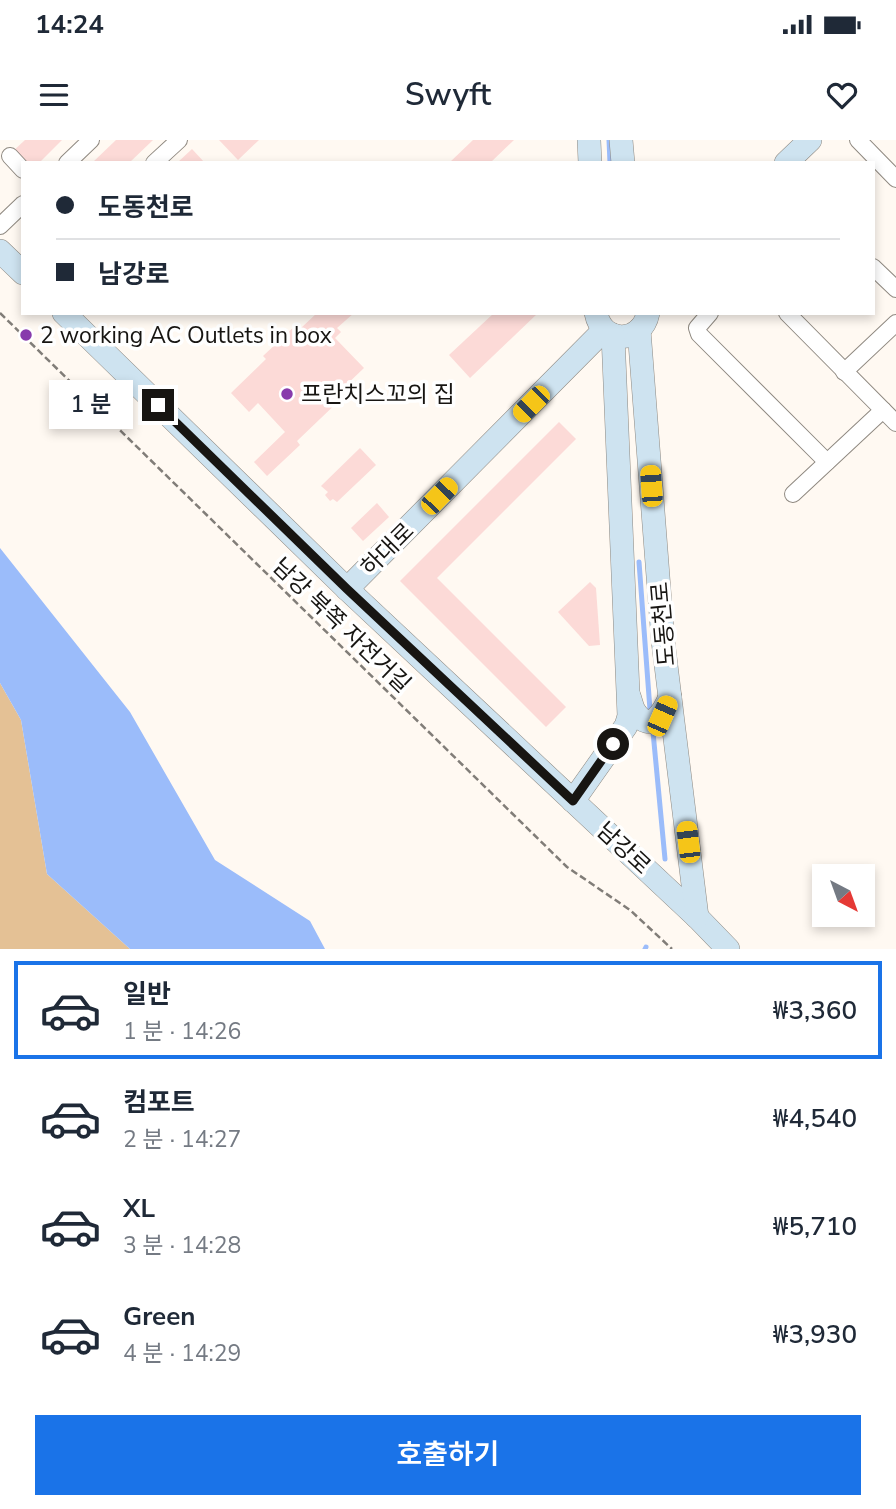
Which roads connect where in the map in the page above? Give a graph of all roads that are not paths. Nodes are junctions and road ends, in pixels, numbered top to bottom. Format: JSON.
{"nodes":[{"id":1,"x":91,"y":140,"type":"edge"},
{"id":2,"x":178,"y":140,"type":"edge"},
{"id":3,"x":589,"y":140,"type":"edge"},
{"id":4,"x":621,"y":140,"type":"edge"},
{"id":5,"x":810,"y":140,"type":"edge"},
{"id":6,"x":858,"y":140,"type":"edge"},
{"id":7,"x":10,"y":156,"type":"dead end"},
{"id":8,"x":69,"y":161,"type":"edge"},
{"id":9,"x":156,"y":161,"type":"edge"},
{"id":10,"x":590,"y":161,"type":"edge"},
{"id":11,"x":623,"y":161,"type":"edge"},
{"id":12,"x":788,"y":161,"type":"edge"},
{"id":13,"x":21,"y":168,"type":"edge"},
{"id":14,"x":896,"y":179,"type":"edge"},
{"id":15,"x":21,"y":207,"type":"edge"},
{"id":16,"x":0,"y":226,"type":"edge"},
{"id":17,"x":0,"y":251,"type":"edge"},
{"id":18,"x":875,"y":269,"type":"edge"},
{"id":19,"x":21,"y":271,"type":"edge"},
{"id":20,"x":896,"y":289,"type":"edge"},
{"id":21,"x":66,"y":315,"type":"edge"},
{"id":22,"x":708,"y":315,"type":"edge"},
{"id":23,"x":789,"y":315,"type":"edge"},
{"id":24,"x":644,"y":322,"type":"edge"},
{"id":25,"x":896,"y":323,"type":"edge"},
{"id":26,"x":604,"y":326,"type":"edge"},
{"id":27,"x":844,"y":372,"type":"junction"},
{"id":28,"x":883,"y":410,"type":"junction"},
{"id":29,"x":896,"y":424,"type":"edge"},
{"id":30,"x":827,"y":462,"type":"junction"},
{"id":31,"x":793,"y":494,"type":"dead end"},
{"id":32,"x":347,"y":589,"type":"junction"},
{"id":33,"x":629,"y":696,"type":"junction"},
{"id":34,"x":670,"y":697,"type":"junction"},
{"id":35,"x":573,"y":801,"type":"junction"},
{"id":36,"x":697,"y":917,"type":"junction"},
{"id":37,"x":728,"y":949,"type":"edge"}],
"edges":[{"from":1,"to":8,"type":"street"},
{"from":2,"to":9,"type":"street"},
{"from":3,"to":10,"type":"street"},
{"from":4,"to":11,"type":"street"},
{"from":5,"to":12,"type":"street"},
{"from":6,"to":14,"type":"street"},
{"from":7,"to":13,"type":"street"},
{"from":15,"to":16,"type":"street"},
{"from":17,"to":19,"type":"street"},
{"from":18,"to":20,"type":"street"},
{"from":21,"to":32,"type":"street","name":"남강로"},
{"from":22,"to":30,"type":"street"},
{"from":23,"to":27,"type":"street"},
{"from":24,"to":26,"type":"street"},
{"from":24,"to":34,"type":"street","name":"도동천로"},
{"from":25,"to":27,"type":"street"},
{"from":26,"to":32,"type":"street","name":"하대로"},
{"from":26,"to":33,"type":"street","name":"도동천로"},
{"from":27,"to":28,"type":"street"},
{"from":28,"to":29,"type":"street"},
{"from":28,"to":30,"type":"street"},
{"from":30,"to":31,"type":"street"},
{"from":32,"to":35,"type":"street","name":"남강로"},
{"from":33,"to":34,"type":"street"},
{"from":33,"to":35,"type":"street","name":"도동천로"},
{"from":34,"to":36,"type":"street","name":"도동천로"},
{"from":35,"to":36,"type":"street","name":"남강로"},
{"from":36,"to":37,"type":"street","name":"남강로"}]}
